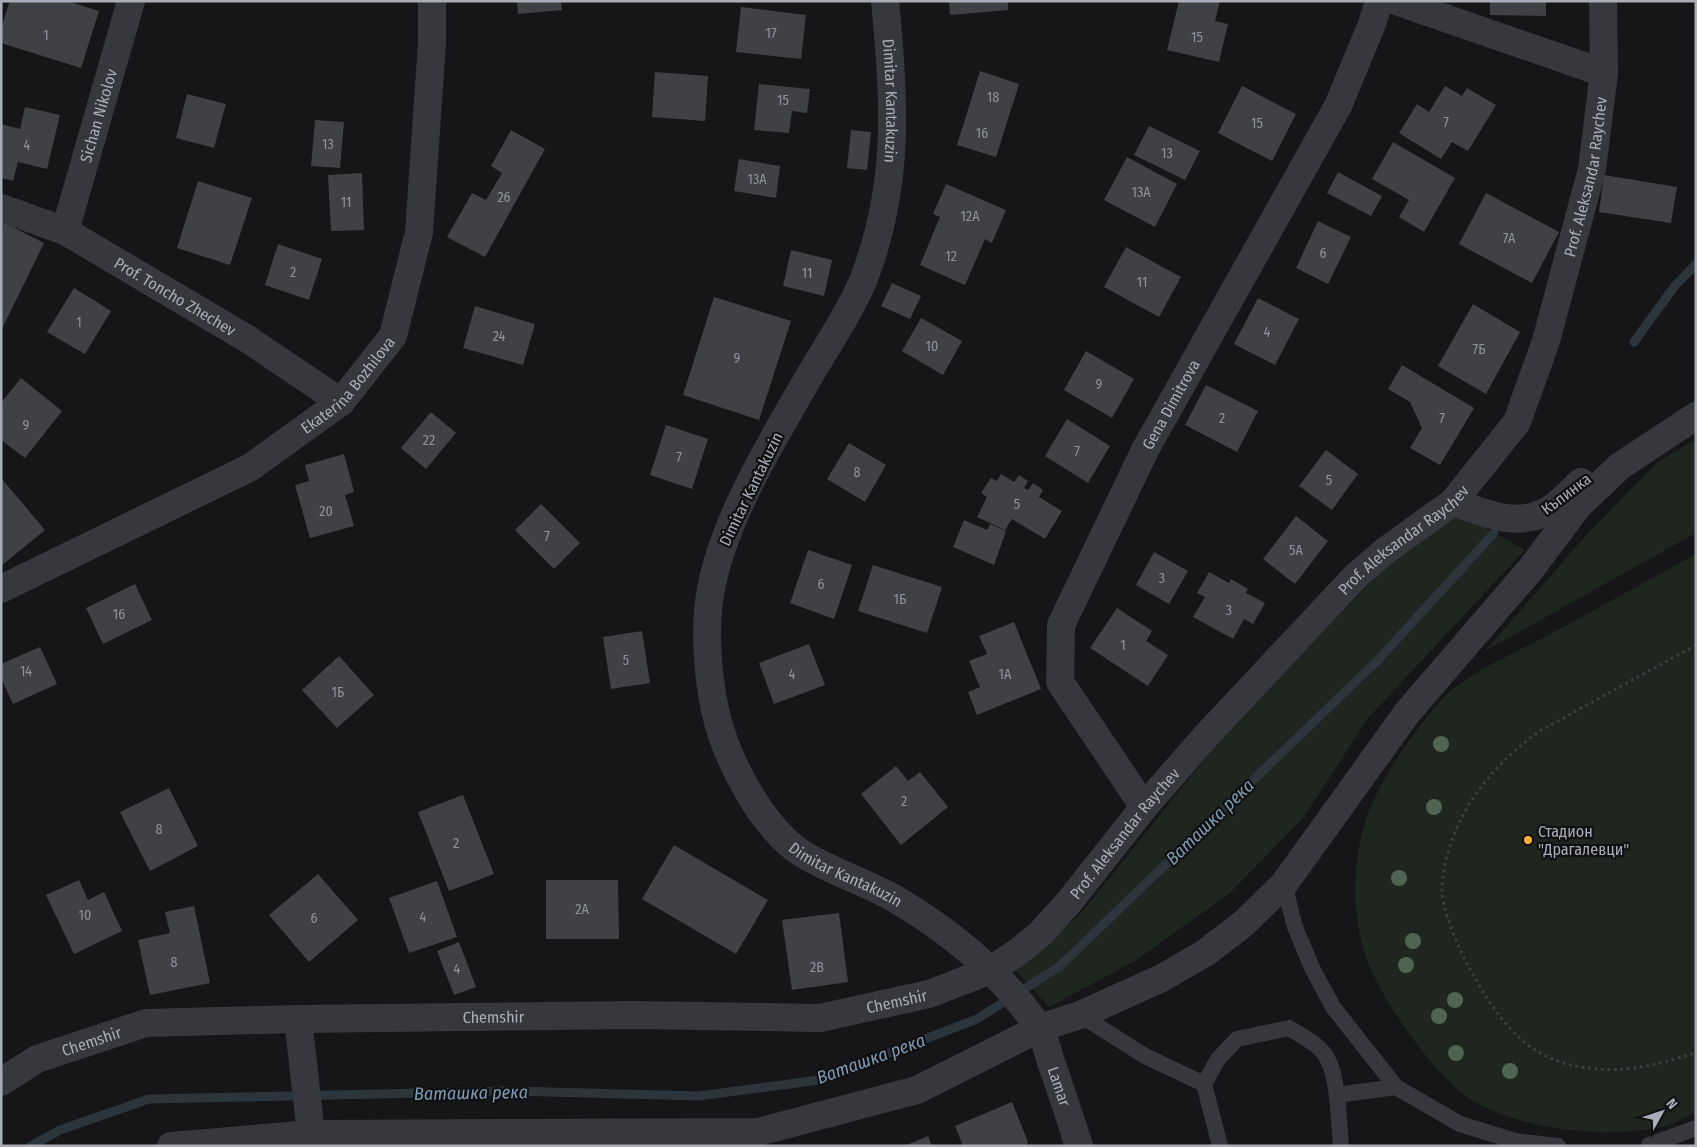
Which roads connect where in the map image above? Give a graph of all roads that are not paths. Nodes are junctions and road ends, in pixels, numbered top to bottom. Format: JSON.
{"nodes":[{"id":1,"x":131,"y":1,"type":"edge"},
{"id":2,"x":432,"y":1,"type":"edge"},
{"id":3,"x":884,"y":1,"type":"edge"},
{"id":4,"x":1379,"y":1,"type":"edge"},
{"id":5,"x":1396,"y":1,"type":"edge"},
{"id":6,"x":1602,"y":1,"type":"edge"},
{"id":7,"x":1604,"y":73,"type":"junction"},
{"id":8,"x":1,"y":208,"type":"edge"},
{"id":9,"x":65,"y":231,"type":"junction"},
{"id":10,"x":341,"y":402,"type":"junction"},
{"id":11,"x":1696,"y":416,"type":"edge"},
{"id":12,"x":1620,"y":466,"type":"junction"},
{"id":13,"x":1453,"y":502,"type":"junction"},
{"id":14,"x":1,"y":589,"type":"edge"},
{"id":15,"x":1144,"y":807,"type":"junction"},
{"id":16,"x":1284,"y":884,"type":"junction"},
{"id":17,"x":996,"y":976,"type":"junction"},
{"id":18,"x":1080,"y":1015,"type":"junction"},
{"id":19,"x":298,"y":1019,"type":"junction"},
{"id":20,"x":1034,"y":1021,"type":"junction"},
{"id":21,"x":1,"y":1082,"type":"edge"},
{"id":22,"x":1204,"y":1084,"type":"junction"},
{"id":23,"x":1396,"y":1087,"type":"junction"},
{"id":24,"x":1336,"y":1095,"type":"junction"},
{"id":25,"x":1696,"y":1128,"type":"edge"},
{"id":26,"x":309,"y":1131,"type":"edge"},
{"id":27,"x":171,"y":1146,"type":"edge"},
{"id":28,"x":1079,"y":1146,"type":"edge"},
{"id":29,"x":1220,"y":1146,"type":"edge"},
{"id":30,"x":1341,"y":1146,"type":"edge"},
{"id":31,"x":1558,"y":1146,"type":"edge"},
{"id":32,"x":1635,"y":1146,"type":"edge"},
{"id":33,"x":1649,"y":1146,"type":"edge"}],
"edges":[{"from":1,"to":9,"type":"street","name":"Sichan Nikolov"},
{"from":2,"to":10,"type":"street","name":"Ekaterina Bozhilova"},
{"from":3,"to":17,"type":"street","name":"Dimitar Kantakuzin"},
{"from":4,"to":15,"type":"street","name":"Gena Dimitrova"},
{"from":5,"to":7,"type":"street"},
{"from":6,"to":7,"type":"street","name":"Prof. Aleksandar Raychev"},
{"from":7,"to":13,"type":"street","name":"Prof. Aleksandar Raychev"},
{"from":8,"to":9,"type":"street","name":"Prof. Toncho Zhechev"},
{"from":9,"to":10,"type":"street","name":"Prof. Toncho Zhechev"},
{"from":10,"to":14,"type":"street","name":"Ekaterina Bozhilova"},
{"from":11,"to":12,"type":"street","name":"Къпинка"},
{"from":12,"to":13,"type":"street","name":"Къпинка"},
{"from":12,"to":16,"type":"street"},
{"from":13,"to":15,"type":"street","name":"Prof. Aleksandar Raychev"},
{"from":15,"to":17,"type":"street","name":"Prof. Aleksandar Raychev"},
{"from":16,"to":18,"type":"street"},
{"from":16,"to":23,"type":"lane"},
{"from":17,"to":19,"type":"street","name":"Chemshir"},
{"from":17,"to":20,"type":"street","name":"Dimitar Kantakuzin"},
{"from":18,"to":20,"type":"street"},
{"from":18,"to":22,"type":"lane"},
{"from":19,"to":21,"type":"street","name":"Chemshir"},
{"from":19,"to":26,"type":"street"},
{"from":20,"to":26,"type":"street"},
{"from":20,"to":28,"type":"street","name":"Lamar"},
{"from":22,"to":24,"type":"lane"},
{"from":22,"to":29,"type":"lane"},
{"from":23,"to":24,"type":"lane"},
{"from":23,"to":31,"type":"lane"},
{"from":24,"to":30,"type":"lane"},
{"from":25,"to":33,"type":"lane"},
{"from":26,"to":27,"type":"street"},
{"from":32,"to":33,"type":"lane"}]}
